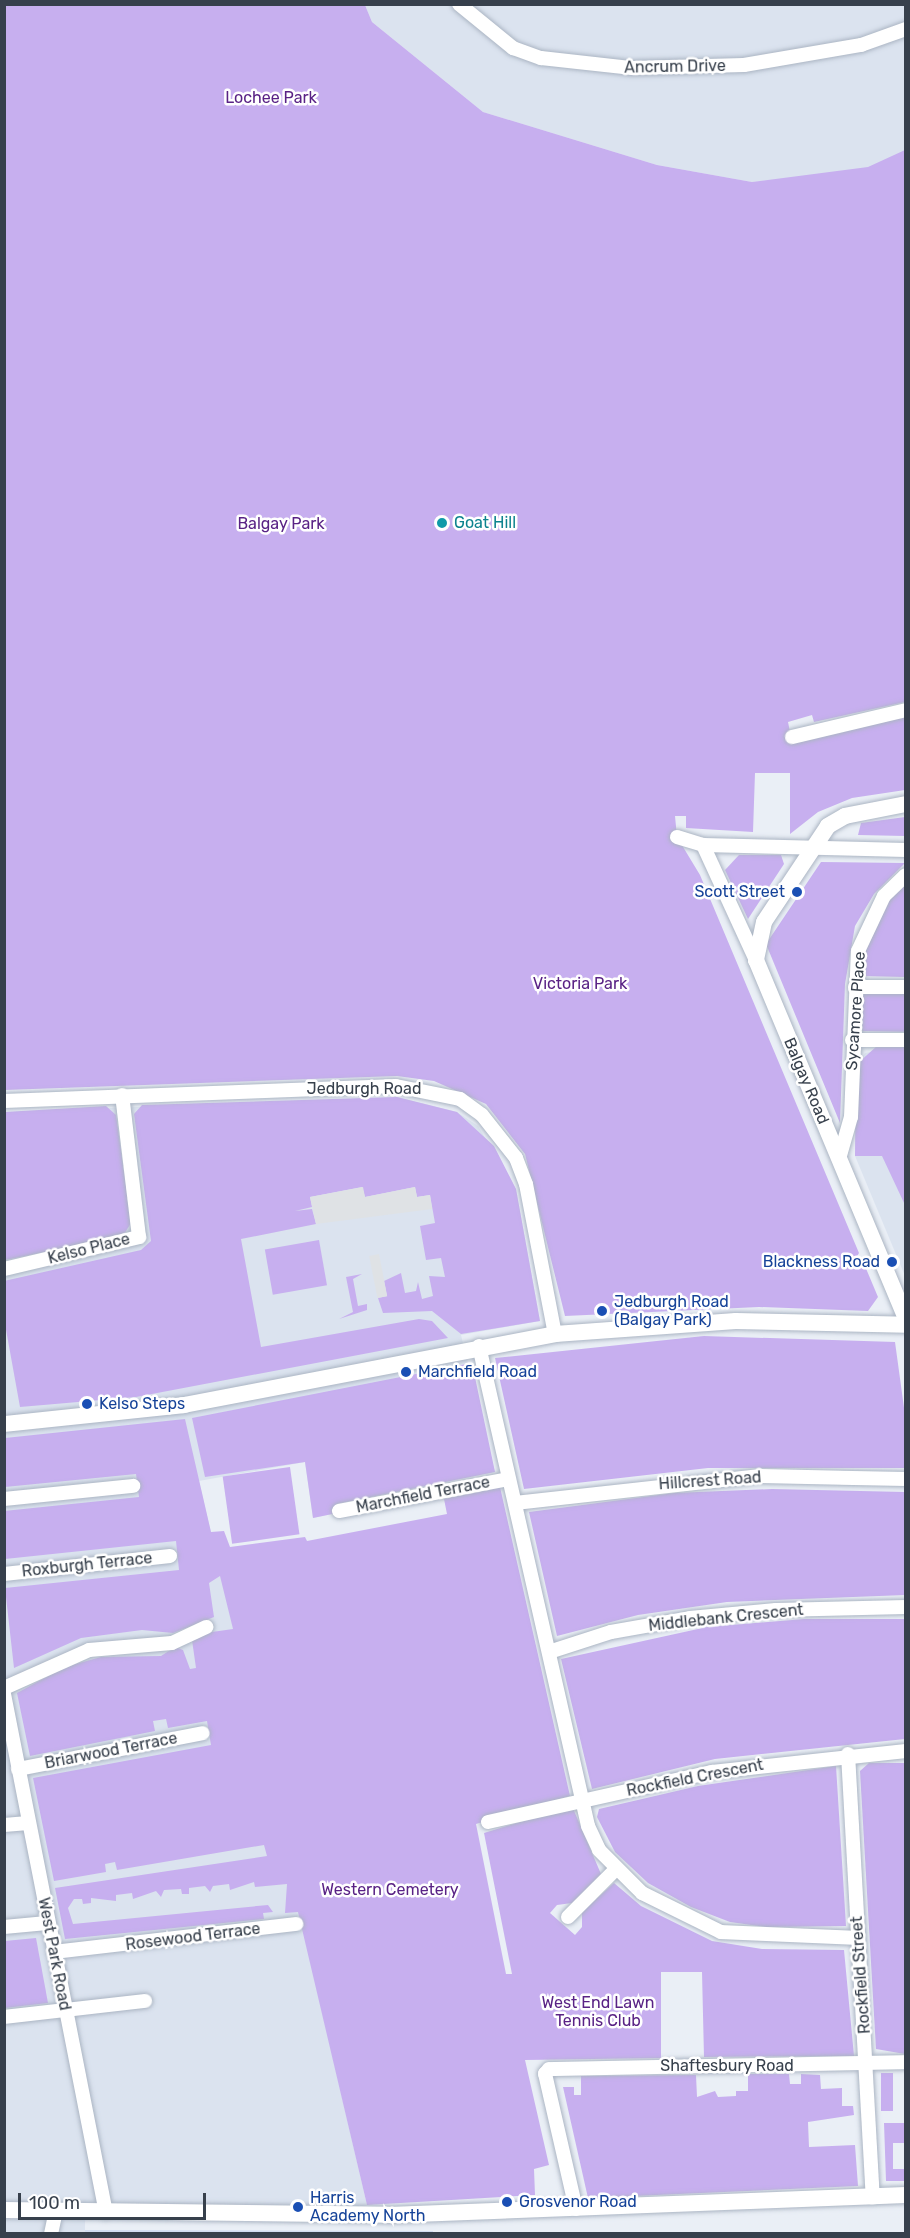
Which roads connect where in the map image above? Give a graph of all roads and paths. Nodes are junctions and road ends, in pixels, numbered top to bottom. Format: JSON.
{"nodes":[{"id":1,"x":459,"y":4,"type":"edge"},
{"id":2,"x":906,"y":29,"type":"edge"},
{"id":3,"x":906,"y":710,"type":"edge"},
{"id":4,"x":792,"y":737,"type":"dead end"},
{"id":5,"x":906,"y":804,"type":"edge"},
{"id":6,"x":677,"y":837,"type":"dead end"},
{"id":7,"x":703,"y":845,"type":"junction"},
{"id":8,"x":813,"y":847,"type":"junction"},
{"id":9,"x":906,"y":850,"type":"edge"},
{"id":10,"x":906,"y":875,"type":"edge"},
{"id":11,"x":756,"y":960,"type":"junction"},
{"id":12,"x":855,"y":987,"type":"junction"},
{"id":13,"x":906,"y":987,"type":"edge"},
{"id":14,"x":852,"y":1040,"type":"junction"},
{"id":15,"x":906,"y":1040,"type":"edge"},
{"id":16,"x":122,"y":1095,"type":"junction"},
{"id":17,"x":4,"y":1101,"type":"edge"},
{"id":18,"x":839,"y":1160,"type":"junction"},
{"id":19,"x":4,"y":1269,"type":"edge"},
{"id":20,"x":906,"y":1319,"type":"edge"},
{"id":21,"x":906,"y":1325,"type":"edge"},
{"id":22,"x":555,"y":1334,"type":"junction"},
{"id":23,"x":478,"y":1346,"type":"junction"},
{"id":24,"x":4,"y":1424,"type":"edge"},
{"id":25,"x":508,"y":1479,"type":"junction"},
{"id":26,"x":906,"y":1479,"type":"edge"},
{"id":27,"x":133,"y":1485,"type":"dead end"},
{"id":28,"x":4,"y":1499,"type":"edge"},
{"id":29,"x":515,"y":1503,"type":"junction"},
{"id":30,"x":339,"y":1511,"type":"dead end"},
{"id":31,"x":170,"y":1556,"type":"dead end"},
{"id":32,"x":4,"y":1574,"type":"edge"},
{"id":33,"x":906,"y":1607,"type":"edge"},
{"id":34,"x":206,"y":1627,"type":"dead end"},
{"id":35,"x":549,"y":1652,"type":"junction"},
{"id":36,"x":4,"y":1688,"type":"edge"},
{"id":37,"x":4,"y":1694,"type":"edge"},
{"id":38,"x":203,"y":1733,"type":"dead end"},
{"id":39,"x":906,"y":1751,"type":"edge"},
{"id":40,"x":848,"y":1754,"type":"junction"},
{"id":41,"x":18,"y":1769,"type":"junction"},
{"id":42,"x":582,"y":1801,"type":"junction"},
{"id":43,"x":488,"y":1822,"type":"dead end"},
{"id":44,"x":28,"y":1823,"type":"junction"},
{"id":45,"x":4,"y":1825,"type":"edge"},
{"id":46,"x":615,"y":1870,"type":"junction"},
{"id":47,"x":568,"y":1917,"type":"dead end"},
{"id":48,"x":48,"y":1923,"type":"junction"},
{"id":49,"x":297,"y":1924,"type":"dead end"},
{"id":50,"x":4,"y":1927,"type":"edge"},
{"id":51,"x":858,"y":1938,"type":"junction"},
{"id":52,"x":54,"y":1952,"type":"junction"},
{"id":53,"x":145,"y":2001,"type":"dead end"},
{"id":54,"x":65,"y":2010,"type":"junction"},
{"id":55,"x":4,"y":2017,"type":"edge"},
{"id":56,"x":906,"y":2062,"type":"edge"},
{"id":57,"x":866,"y":2064,"type":"junction"},
{"id":58,"x":906,"y":2195,"type":"edge"},
{"id":59,"x":873,"y":2197,"type":"junction"},
{"id":60,"x":584,"y":2209,"type":"junction"},
{"id":61,"x":4,"y":2210,"type":"edge"},
{"id":62,"x":58,"y":2211,"type":"junction"},
{"id":63,"x":106,"y":2212,"type":"junction"},
{"id":64,"x":51,"y":2234,"type":"edge"}],
"edges":[{"from":1,"to":2,"type":"street","name":"Ancrum Drive"},
{"from":3,"to":4,"type":"street"},
{"from":5,"to":8,"type":"street"},
{"from":6,"to":7,"type":"street"},
{"from":7,"to":8,"type":"street"},
{"from":7,"to":11,"type":"street","name":"Balgay Road"},
{"from":8,"to":9,"type":"street"},
{"from":8,"to":11,"type":"street"},
{"from":10,"to":12,"type":"street","name":"Sycamore Place"},
{"from":11,"to":18,"type":"street","name":"Balgay Road"},
{"from":12,"to":13,"type":"street"},
{"from":12,"to":14,"type":"street","name":"Sycamore Place"},
{"from":14,"to":15,"type":"street"},
{"from":14,"to":18,"type":"street","name":"Sycamore Place"},
{"from":16,"to":17,"type":"street","name":"Jedburgh Road"},
{"from":16,"to":19,"type":"street","name":"Kelso Place"},
{"from":16,"to":22,"type":"street","name":"Jedburgh Road"},
{"from":18,"to":20,"type":"street","name":"Balgay Road"},
{"from":21,"to":22,"type":"street"},
{"from":22,"to":23,"type":"street"},
{"from":23,"to":24,"type":"street"},
{"from":23,"to":25,"type":"street"},
{"from":25,"to":29,"type":"street"},
{"from":25,"to":30,"type":"street","name":"Marchfield Terrace"},
{"from":26,"to":29,"type":"street","name":"Hillcrest Road"},
{"from":27,"to":28,"type":"street"},
{"from":29,"to":35,"type":"street"},
{"from":31,"to":32,"type":"street","name":"Roxburgh Terrace"},
{"from":33,"to":35,"type":"street","name":"Middlebank Crescent"},
{"from":34,"to":36,"type":"street"},
{"from":35,"to":42,"type":"street"},
{"from":37,"to":41,"type":"street","name":"West Park Road"},
{"from":38,"to":41,"type":"street","name":"Briarwood Terrace"},
{"from":39,"to":40,"type":"street","name":"Rockfield Crescent"},
{"from":40,"to":42,"type":"street","name":"Rockfield Crescent"},
{"from":40,"to":51,"type":"street","name":"Rockfield Street"},
{"from":41,"to":44,"type":"street","name":"West Park Road"},
{"from":42,"to":43,"type":"street","name":"Rockfield Crescent"},
{"from":42,"to":46,"type":"street"},
{"from":44,"to":45,"type":"street"},
{"from":44,"to":48,"type":"street","name":"West Park Road"},
{"from":46,"to":47,"type":"street"},
{"from":46,"to":51,"type":"street"},
{"from":48,"to":50,"type":"street"},
{"from":48,"to":52,"type":"street","name":"West Park Road"},
{"from":49,"to":52,"type":"street","name":"Rosewood Terrace"},
{"from":51,"to":57,"type":"street","name":"Rockfield Street"},
{"from":52,"to":54,"type":"street","name":"West Park Road"},
{"from":53,"to":54,"type":"street"},
{"from":54,"to":55,"type":"street"},
{"from":54,"to":63,"type":"street","name":"West Park Road"},
{"from":56,"to":57,"type":"street","name":"Shaftesbury Road"},
{"from":57,"to":59,"type":"street","name":"Rockfield Street"},
{"from":57,"to":60,"type":"street","name":"Shaftesbury Road"},
{"from":58,"to":59,"type":"street"},
{"from":59,"to":60,"type":"street"},
{"from":60,"to":63,"type":"street"},
{"from":61,"to":62,"type":"street"},
{"from":62,"to":63,"type":"street"},
{"from":62,"to":64,"type":"street"}]}
